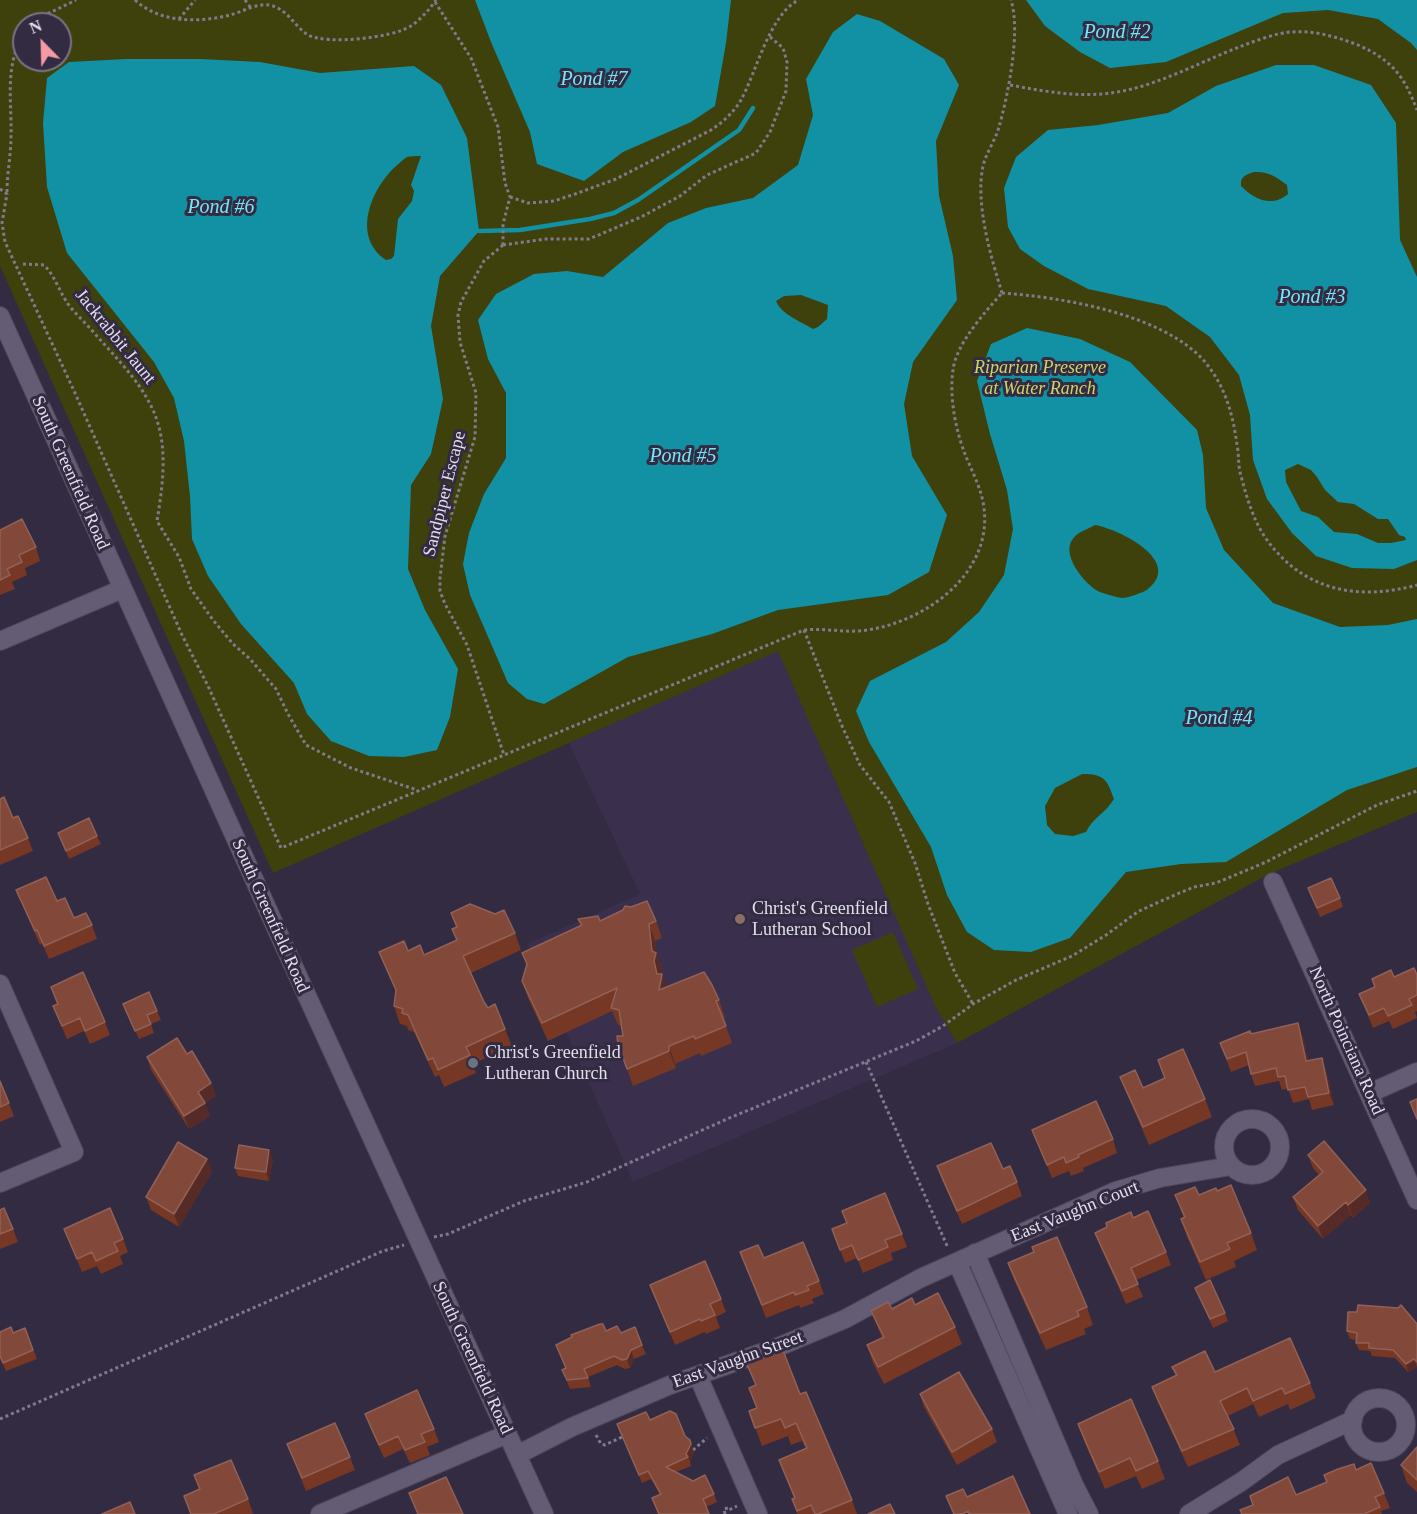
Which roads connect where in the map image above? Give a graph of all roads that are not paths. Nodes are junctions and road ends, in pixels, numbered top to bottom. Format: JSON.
{"nodes":[{"id":1,"x":0,"y":316,"type":"edge"},
{"id":2,"x":122,"y":589,"type":"junction"},
{"id":3,"x":0,"y":641,"type":"edge"},
{"id":4,"x":1273,"y":882,"type":"dead end"},
{"id":5,"x":0,"y":984,"type":"edge"},
{"id":6,"x":1417,"y":1072,"type":"edge"},
{"id":7,"x":1370,"y":1093,"type":"junction"},
{"id":8,"x":1231,"y":1166,"type":"dead end"},
{"id":9,"x":0,"y":1183,"type":"edge"},
{"id":10,"x":1417,"y":1200,"type":"edge"},
{"id":11,"x":975,"y":1253,"type":"junction"},
{"id":12,"x":953,"y":1256,"type":"junction"},
{"id":13,"x":698,"y":1376,"type":"junction"},
{"id":14,"x":1022,"y":1387,"type":"junction"},
{"id":15,"x":1353,"y":1420,"type":"dead end"},
{"id":16,"x":507,"y":1434,"type":"junction"},
{"id":17,"x":517,"y":1455,"type":"junction"},
{"id":18,"x":320,"y":1514,"type":"edge"},
{"id":19,"x":544,"y":1514,"type":"edge"},
{"id":20,"x":759,"y":1514,"type":"edge"},
{"id":21,"x":1068,"y":1514,"type":"edge"},
{"id":22,"x":1089,"y":1514,"type":"edge"},
{"id":23,"x":1189,"y":1514,"type":"edge"}],
"edges":[{"from":1,"to":2,"type":"street","name":"South Greenfield Road"},
{"from":2,"to":3,"type":"street"},
{"from":2,"to":16,"type":"street","name":"South Greenfield Road"},
{"from":4,"to":7,"type":"street","name":"North Poinciana Road"},
{"from":5,"to":9,"type":"street"},
{"from":6,"to":7,"type":"street"},
{"from":7,"to":10,"type":"street","name":"North Poinciana Road"},
{"from":8,"to":11,"type":"street","name":"East Vaughn Court"},
{"from":11,"to":12,"type":"street","name":"East Vaughn Court"},
{"from":11,"to":14,"type":"street"},
{"from":12,"to":13,"type":"street","name":"East Vaughn Street"},
{"from":12,"to":14,"type":"street"},
{"from":13,"to":17,"type":"street","name":"East Vaughn Street"},
{"from":13,"to":20,"type":"street"},
{"from":14,"to":21,"type":"street"},
{"from":14,"to":22,"type":"street"},
{"from":15,"to":23,"type":"street"},
{"from":16,"to":17,"type":"street","name":"South Greenfield Road"},
{"from":16,"to":18,"type":"street"},
{"from":17,"to":19,"type":"street","name":"South Greenfield Road"}]}
